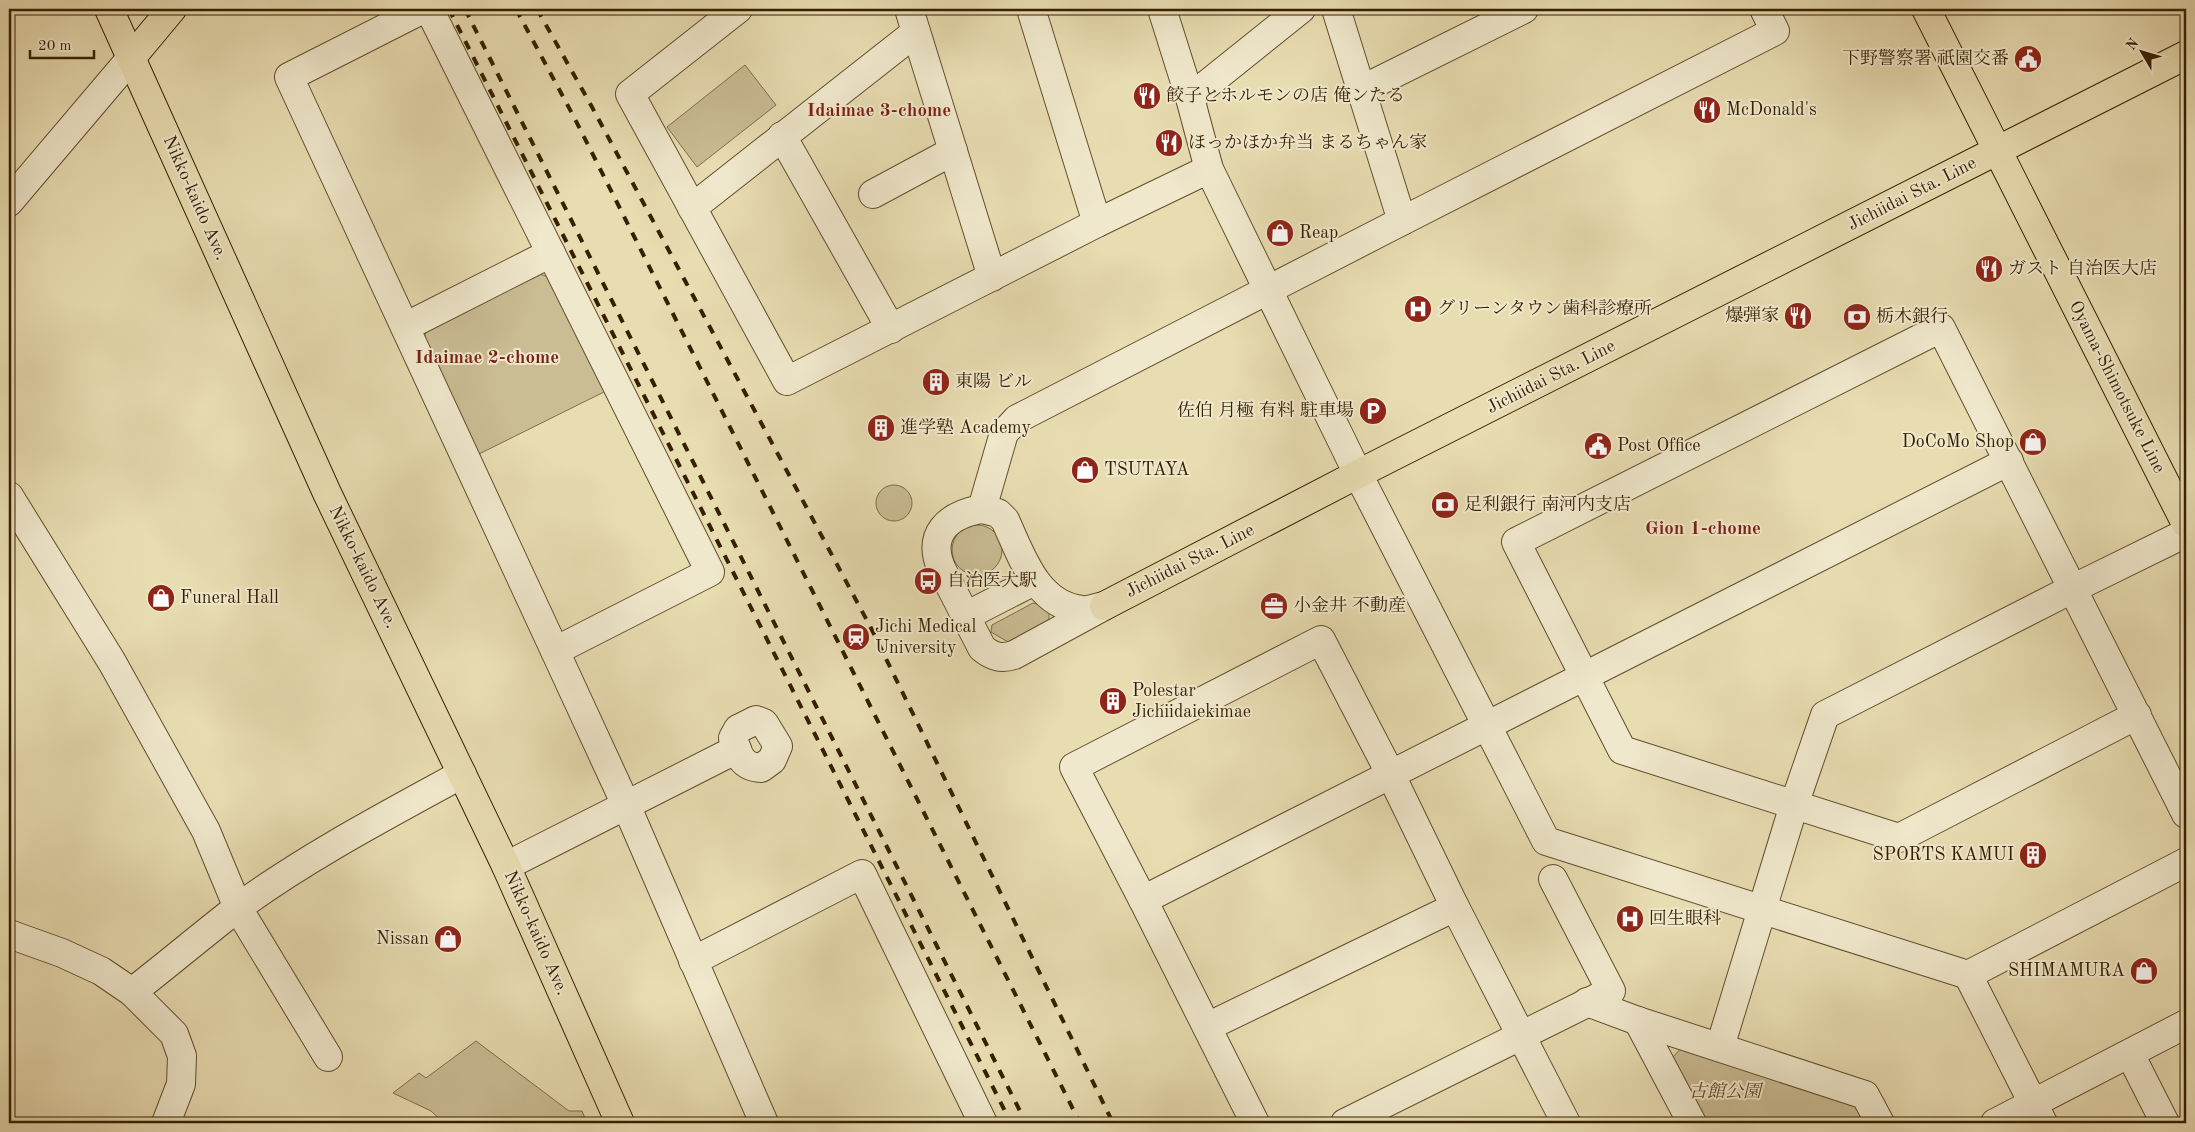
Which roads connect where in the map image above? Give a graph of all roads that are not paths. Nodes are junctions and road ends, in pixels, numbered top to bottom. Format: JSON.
{"nodes":[{"id":1,"x":172,"y":9,"type":"edge"},
{"id":2,"x":423,"y":9,"type":"edge"},
{"id":3,"x":429,"y":9,"type":"edge"},
{"id":4,"x":738,"y":9,"type":"edge"},
{"id":5,"x":1031,"y":9,"type":"edge"},
{"id":6,"x":1162,"y":9,"type":"edge"},
{"id":7,"x":1301,"y":9,"type":"edge"},
{"id":8,"x":1336,"y":9,"type":"edge"},
{"id":9,"x":1524,"y":9,"type":"edge"},
{"id":10,"x":1764,"y":9,"type":"edge"},
{"id":11,"x":1926,"y":9,"type":"edge"},
{"id":12,"x":118,"y":14,"type":"edge"},
{"id":13,"x":913,"y":20,"type":"edge"},
{"id":14,"x":2186,"y":55,"type":"edge"},
{"id":15,"x":132,"y":57,"type":"junction"},
{"id":16,"x":1363,"y":89,"type":"junction"},
{"id":17,"x":1190,"y":98,"type":"junction"},
{"id":18,"x":782,"y":136,"type":"junction"},
{"id":19,"x":1998,"y":150,"type":"junction"},
{"id":20,"x":954,"y":151,"type":"junction"},
{"id":21,"x":1209,"y":169,"type":"junction"},
{"id":22,"x":873,"y":194,"type":"dead end"},
{"id":23,"x":9,"y":202,"type":"edge"},
{"id":24,"x":692,"y":208,"type":"junction"},
{"id":25,"x":1402,"y":221,"type":"junction"},
{"id":26,"x":1097,"y":223,"type":"junction"},
{"id":27,"x":551,"y":253,"type":"junction"},
{"id":28,"x":992,"y":277,"type":"junction"},
{"id":29,"x":1267,"y":291,"type":"junction"},
{"id":30,"x":405,"y":327,"type":"junction"},
{"id":31,"x":891,"y":329,"type":"junction"},
{"id":32,"x":2009,"y":461,"type":"junction"},
{"id":33,"x":1358,"y":474,"type":"junction"},
{"id":34,"x":9,"y":496,"type":"edge"},
{"id":35,"x":982,"y":509,"type":"junction"},
{"id":36,"x":2186,"y":524,"type":"edge"},
{"id":37,"x":2186,"y":534,"type":"edge"},
{"id":38,"x":1034,"y":581,"type":"junction"},
{"id":39,"x":2072,"y":589,"type":"junction"},
{"id":40,"x":1104,"y":606,"type":"junction"},
{"id":41,"x":966,"y":616,"type":"junction"},
{"id":42,"x":556,"y":651,"type":"junction"},
{"id":43,"x":1584,"y":675,"type":"junction"},
{"id":44,"x":2137,"y":715,"type":"junction"},
{"id":45,"x":1486,"y":725,"type":"junction"},
{"id":46,"x":736,"y":750,"type":"dead end"},
{"id":47,"x":1390,"y":773,"type":"junction"},
{"id":48,"x":462,"y":774,"type":"junction"},
{"id":49,"x":626,"y":805,"type":"junction"},
{"id":50,"x":1794,"y":805,"type":"junction"},
{"id":51,"x":2186,"y":814,"type":"edge"},
{"id":52,"x":2186,"y":862,"type":"edge"},
{"id":53,"x":506,"y":866,"type":"junction"},
{"id":54,"x":1553,"y":880,"type":"dead end"},
{"id":55,"x":1142,"y":900,"type":"junction"},
{"id":56,"x":1455,"y":907,"type":"junction"},
{"id":57,"x":238,"y":908,"type":"junction"},
{"id":58,"x":1763,"y":910,"type":"junction"},
{"id":59,"x":9,"y":934,"type":"edge"},
{"id":60,"x":692,"y":962,"type":"junction"},
{"id":61,"x":1968,"y":975,"type":"junction"},
{"id":62,"x":132,"y":992,"type":"junction"},
{"id":63,"x":1587,"y":1002,"type":"junction"},
{"id":64,"x":1638,"y":1020,"type":"junction"},
{"id":65,"x":2186,"y":1024,"type":"edge"},
{"id":66,"x":1207,"y":1027,"type":"junction"},
{"id":67,"x":1521,"y":1034,"type":"junction"},
{"id":68,"x":1720,"y":1047,"type":"junction"},
{"id":69,"x":2130,"y":1054,"type":"junction"},
{"id":70,"x":328,"y":1057,"type":"dead end"},
{"id":71,"x":2038,"y":1113,"type":"edge"},
{"id":72,"x":166,"y":1123,"type":"edge"},
{"id":73,"x":620,"y":1123,"type":"edge"},
{"id":74,"x":764,"y":1123,"type":"edge"},
{"id":75,"x":983,"y":1123,"type":"edge"},
{"id":76,"x":1255,"y":1123,"type":"edge"},
{"id":77,"x":1345,"y":1123,"type":"edge"},
{"id":78,"x":1566,"y":1123,"type":"edge"},
{"id":79,"x":1692,"y":1123,"type":"edge"},
{"id":80,"x":1880,"y":1123,"type":"edge"},
{"id":81,"x":1995,"y":1123,"type":"edge"},
{"id":82,"x":2165,"y":1123,"type":"edge"}],
"edges":[{"from":1,"to":15,"type":"main road"},
{"from":2,"to":30,"type":"street"},
{"from":3,"to":27,"type":"street"},
{"from":4,"to":24,"type":"street"},
{"from":5,"to":26,"type":"street"},
{"from":6,"to":17,"type":"street"},
{"from":7,"to":17,"type":"street"},
{"from":8,"to":16,"type":"street"},
{"from":9,"to":16,"type":"street"},
{"from":10,"to":25,"type":"street"},
{"from":11,"to":19,"type":"main road","name":"Oyama-Shimotsuke Line"},
{"from":12,"to":15,"type":"main road","name":"Nikko-kaido Ave."},
{"from":13,"to":18,"type":"street"},
{"from":13,"to":20,"type":"street"},
{"from":14,"to":19,"type":"main road","name":"Jichiidai Sta. Line"},
{"from":15,"to":23,"type":"street"},
{"from":15,"to":48,"type":"main road","name":"Nikko-kaido Ave."},
{"from":16,"to":25,"type":"street"},
{"from":17,"to":21,"type":"street"},
{"from":18,"to":24,"type":"street"},
{"from":18,"to":31,"type":"street"},
{"from":19,"to":33,"type":"main road","name":"Jichiidai Sta. Line"},
{"from":19,"to":36,"type":"main road","name":"Oyama-Shimotsuke Line"},
{"from":20,"to":22,"type":"street"},
{"from":20,"to":28,"type":"street"},
{"from":21,"to":26,"type":"street"},
{"from":21,"to":29,"type":"street"},
{"from":24,"to":31,"type":"street"},
{"from":25,"to":29,"type":"street"},
{"from":26,"to":28,"type":"street"},
{"from":27,"to":30,"type":"street"},
{"from":27,"to":42,"type":"street"},
{"from":28,"to":31,"type":"street"},
{"from":29,"to":33,"type":"street"},
{"from":29,"to":35,"type":"street"},
{"from":30,"to":42,"type":"street"},
{"from":32,"to":39,"type":"street"},
{"from":32,"to":43,"type":"street"},
{"from":32,"to":43,"type":"street"},
{"from":33,"to":40,"type":"main road","name":"Jichiidai Sta. Line"},
{"from":33,"to":45,"type":"street"},
{"from":34,"to":57,"type":"street"},
{"from":35,"to":38,"type":"street"},
{"from":35,"to":41,"type":"street"},
{"from":37,"to":39,"type":"street"},
{"from":38,"to":40,"type":"street"},
{"from":38,"to":41,"type":"street"},
{"from":39,"to":44,"type":"street"},
{"from":39,"to":50,"type":"street"},
{"from":40,"to":41,"type":"street"},
{"from":42,"to":49,"type":"street"},
{"from":43,"to":45,"type":"street"},
{"from":43,"to":50,"type":"street"},
{"from":44,"to":50,"type":"street"},
{"from":44,"to":51,"type":"street"},
{"from":45,"to":47,"type":"street"},
{"from":45,"to":58,"type":"street"},
{"from":46,"to":49,"type":"street"},
{"from":47,"to":55,"type":"street"},
{"from":47,"to":55,"type":"street"},
{"from":47,"to":56,"type":"street"},
{"from":48,"to":53,"type":"main road","name":"Nikko-kaido Ave."},
{"from":48,"to":57,"type":"street"},
{"from":49,"to":53,"type":"street"},
{"from":49,"to":60,"type":"street"},
{"from":50,"to":58,"type":"street"},
{"from":52,"to":61,"type":"street"},
{"from":53,"to":73,"type":"main road","name":"Nikko-kaido Ave."},
{"from":54,"to":63,"type":"street"},
{"from":55,"to":66,"type":"street"},
{"from":56,"to":66,"type":"street"},
{"from":56,"to":67,"type":"street"},
{"from":57,"to":62,"type":"street"},
{"from":57,"to":70,"type":"street"},
{"from":58,"to":61,"type":"street"},
{"from":58,"to":68,"type":"street"},
{"from":59,"to":62,"type":"street"},
{"from":60,"to":74,"type":"street"},
{"from":60,"to":75,"type":"street"},
{"from":61,"to":71,"type":"street"},
{"from":62,"to":72,"type":"street"},
{"from":63,"to":64,"type":"street"},
{"from":63,"to":67,"type":"street"},
{"from":64,"to":68,"type":"street"},
{"from":64,"to":79,"type":"street"},
{"from":65,"to":69,"type":"street"},
{"from":66,"to":76,"type":"street"},
{"from":67,"to":77,"type":"street"},
{"from":67,"to":78,"type":"street"},
{"from":68,"to":80,"type":"street"},
{"from":69,"to":71,"type":"street"},
{"from":69,"to":82,"type":"street"},
{"from":71,"to":81,"type":"street"}]}
